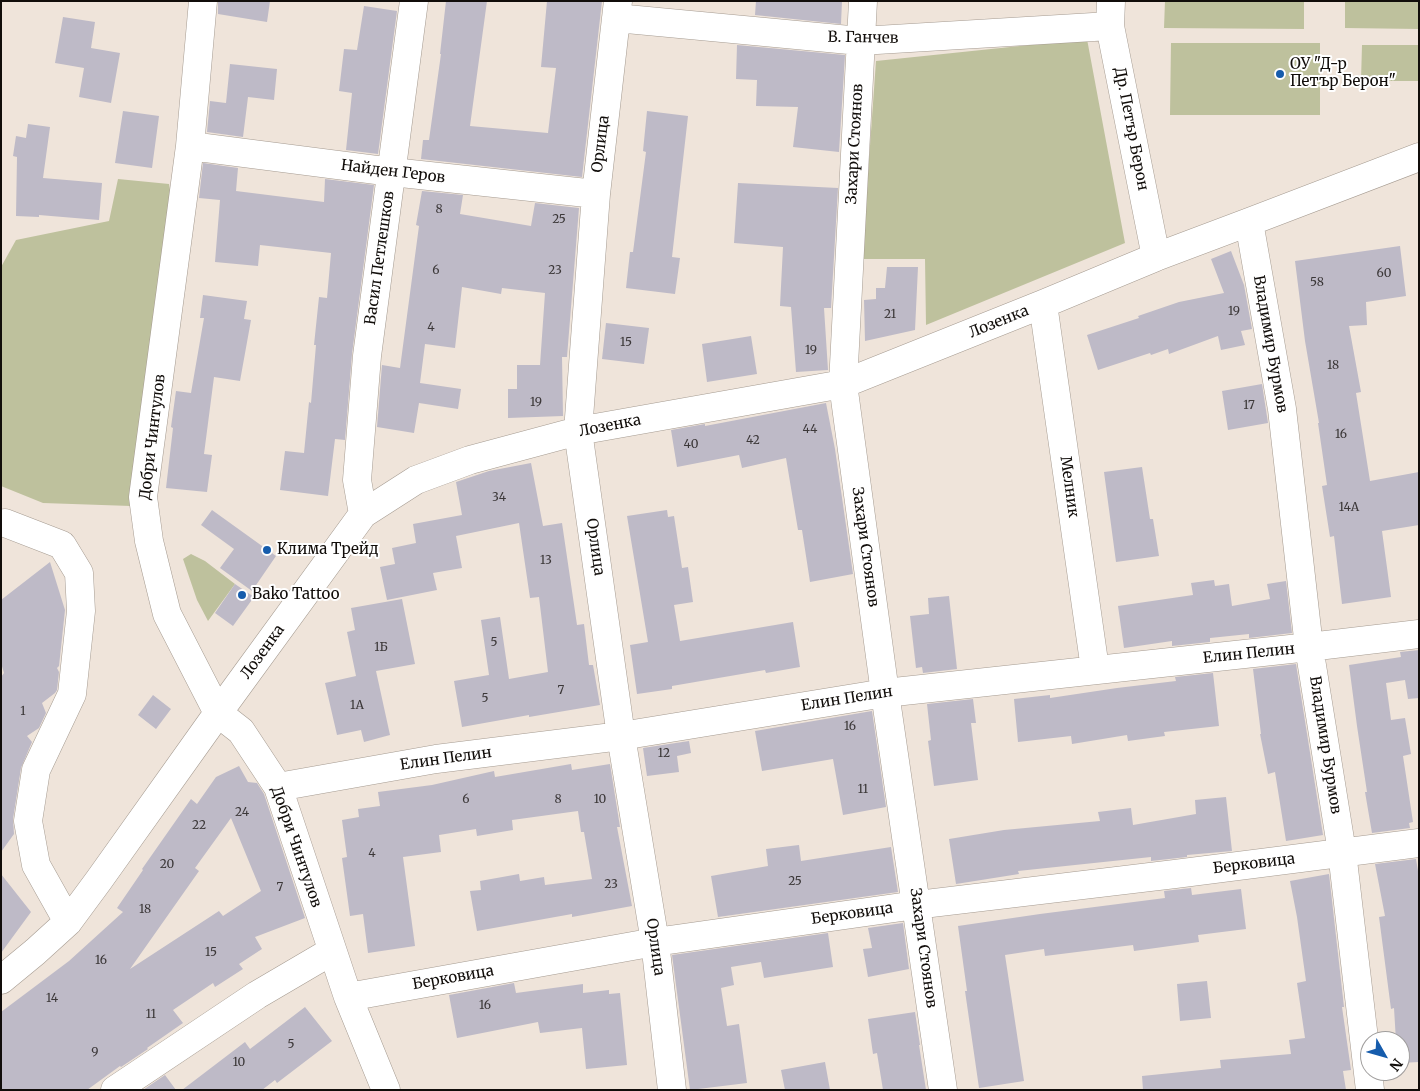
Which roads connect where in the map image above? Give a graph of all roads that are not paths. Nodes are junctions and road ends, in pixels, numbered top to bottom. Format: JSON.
{"nodes":[{"id":1,"x":203,"y":1,"type":"edge"},
{"id":2,"x":414,"y":1,"type":"edge"},
{"id":3,"x":863,"y":1,"type":"edge"},
{"id":4,"x":617,"y":10,"type":"edge"},
{"id":5,"x":1111,"y":14,"type":"edge"},
{"id":6,"x":860,"y":41,"type":"junction"},
{"id":7,"x":190,"y":146,"type":"junction"},
{"id":8,"x":1419,"y":157,"type":"edge"},
{"id":9,"x":392,"y":172,"type":"junction"},
{"id":10,"x":596,"y":194,"type":"junction"},
{"id":11,"x":1249,"y":222,"type":"junction"},
{"id":12,"x":1156,"y":256,"type":"junction"},
{"id":13,"x":1043,"y":304,"type":"junction"},
{"id":14,"x":843,"y":384,"type":"junction"},
{"id":15,"x":578,"y":431,"type":"junction"},
{"id":16,"x":363,"y":514,"type":"junction"},
{"id":17,"x":2,"y":526,"type":"edge"},
{"id":18,"x":1419,"y":634,"type":"edge"},
{"id":19,"x":1309,"y":647,"type":"junction"},
{"id":20,"x":1095,"y":670,"type":"junction"},
{"id":21,"x":885,"y":693,"type":"junction"},
{"id":22,"x":218,"y":713,"type":"junction"},
{"id":23,"x":621,"y":736,"type":"junction"},
{"id":24,"x":278,"y":787,"type":"junction"},
{"id":25,"x":1419,"y":843,"type":"edge"},
{"id":26,"x":1342,"y":852,"type":"junction"},
{"id":27,"x":916,"y":904,"type":"junction"},
{"id":28,"x":68,"y":922,"type":"junction"},
{"id":29,"x":655,"y":942,"type":"junction"},
{"id":30,"x":332,"y":951,"type":"junction"},
{"id":31,"x":1,"y":980,"type":"edge"},
{"id":32,"x":348,"y":997,"type":"junction"},
{"id":33,"x":115,"y":1090,"type":"edge"},
{"id":34,"x":386,"y":1090,"type":"edge"},
{"id":35,"x":672,"y":1090,"type":"edge"},
{"id":36,"x":943,"y":1090,"type":"edge"},
{"id":37,"x":1370,"y":1090,"type":"edge"}],
"edges":[{"from":1,"to":7,"type":"street","name":"Добри Чинтулов"},
{"from":2,"to":9,"type":"street","name":"Васил Петлешков"},
{"from":3,"to":6,"type":"street","name":"Захари Стоянов"},
{"from":4,"to":6,"type":"street","name":"В. Ганчев"},
{"from":4,"to":10,"type":"street","name":"Орлица"},
{"from":5,"to":6,"type":"street","name":"В. Ганчев"},
{"from":5,"to":12,"type":"street","name":"Др. Петър Берон"},
{"from":6,"to":14,"type":"street","name":"Захари Стоянов"},
{"from":7,"to":9,"type":"street","name":"Найден Геров"},
{"from":7,"to":22,"type":"street","name":"Добри Чинтулов"},
{"from":8,"to":11,"type":"street","name":"Лозенка"},
{"from":9,"to":10,"type":"street","name":"Найден Геров"},
{"from":9,"to":16,"type":"street","name":"Васил Петлешков"},
{"from":10,"to":15,"type":"street","name":"Орлица"},
{"from":11,"to":12,"type":"street","name":"Лозенка"},
{"from":11,"to":19,"type":"street","name":"Владимир Бурмов"},
{"from":12,"to":13,"type":"street","name":"Лозенка"},
{"from":13,"to":14,"type":"street","name":"Лозенка"},
{"from":13,"to":20,"type":"street","name":"Мелник"},
{"from":14,"to":15,"type":"street","name":"Лозенка"},
{"from":14,"to":21,"type":"street","name":"Захари Стоянов"},
{"from":15,"to":16,"type":"street","name":"Лозенка"},
{"from":15,"to":23,"type":"street","name":"Орлица"},
{"from":16,"to":22,"type":"street","name":"Лозенка"},
{"from":17,"to":28,"type":"street"},
{"from":18,"to":19,"type":"street","name":"Елин Пелин"},
{"from":19,"to":20,"type":"street","name":"Елин Пелин"},
{"from":19,"to":26,"type":"street","name":"Владимир Бурмов"},
{"from":20,"to":21,"type":"street","name":"Елин Пелин"},
{"from":21,"to":23,"type":"street","name":"Елин Пелин"},
{"from":21,"to":27,"type":"street","name":"Захари Стоянов"},
{"from":22,"to":24,"type":"street","name":"Добри Чинтулов"},
{"from":22,"to":28,"type":"street","name":"Лозенка"},
{"from":23,"to":24,"type":"street","name":"Елин Пелин"},
{"from":23,"to":29,"type":"street","name":"Орлица"},
{"from":24,"to":30,"type":"street","name":"Добри Чинтулов"},
{"from":25,"to":26,"type":"street","name":"Берковица"},
{"from":26,"to":27,"type":"street","name":"Берковица"},
{"from":26,"to":37,"type":"street","name":"Владимир Бурмов"},
{"from":27,"to":29,"type":"street","name":"Берковица"},
{"from":27,"to":36,"type":"street","name":"Захари Стоянов"},
{"from":28,"to":31,"type":"street","name":"Лозенка"},
{"from":29,"to":32,"type":"street","name":"Берковица"},
{"from":29,"to":35,"type":"street","name":"Орлица"},
{"from":30,"to":32,"type":"street","name":"Добри Чинтулов"},
{"from":30,"to":33,"type":"street"},
{"from":32,"to":34,"type":"street","name":"Добри Чинтулов"}]}
